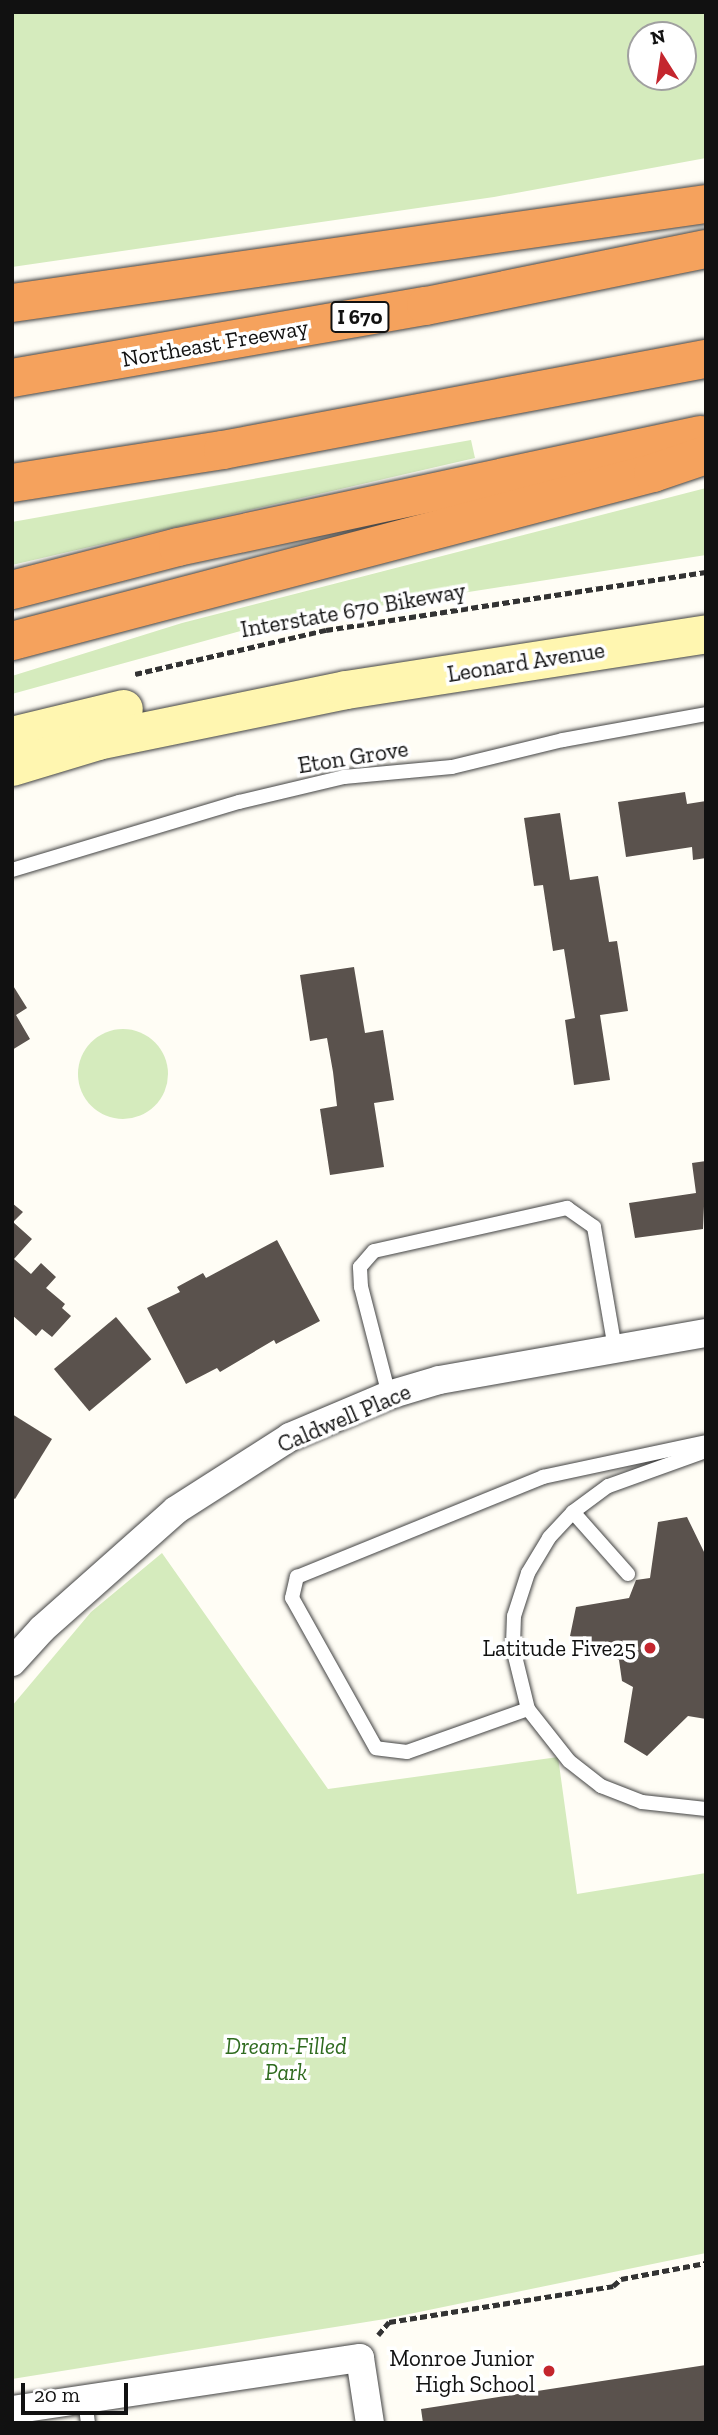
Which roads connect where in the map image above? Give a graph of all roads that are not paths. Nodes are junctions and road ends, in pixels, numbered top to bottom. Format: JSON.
{"nodes":[{"id":1,"x":706,"y":204,"type":"edge"},
{"id":2,"x":706,"y":249,"type":"edge"},
{"id":3,"x":12,"y":303,"type":"edge"},
{"id":4,"x":706,"y":359,"type":"edge"},
{"id":5,"x":12,"y":378,"type":"edge"},
{"id":6,"x":706,"y":434,"type":"edge"},
{"id":7,"x":706,"y":456,"type":"edge"},
{"id":8,"x":12,"y":483,"type":"edge"},
{"id":9,"x":12,"y":590,"type":"edge"},
{"id":10,"x":706,"y":634,"type":"edge"},
{"id":11,"x":12,"y":641,"type":"edge"},
{"id":12,"x":346,"y":690,"type":"junction"},
{"id":13,"x":706,"y":715,"type":"edge"},
{"id":14,"x":12,"y":736,"type":"edge"},
{"id":15,"x":12,"y":767,"type":"edge"},
{"id":16,"x":12,"y":870,"type":"edge"},
{"id":17,"x":706,"y":1333,"type":"edge"},
{"id":18,"x":615,"y":1349,"type":"junction"},
{"id":19,"x":389,"y":1395,"type":"junction"},
{"id":20,"x":706,"y":1442,"type":"edge"},
{"id":21,"x":706,"y":1451,"type":"edge"},
{"id":22,"x":573,"y":1512,"type":"junction"},
{"id":23,"x":628,"y":1574,"type":"dead end"},
{"id":24,"x":12,"y":1662,"type":"edge"},
{"id":25,"x":528,"y":1709,"type":"junction"},
{"id":26,"x":706,"y":1809,"type":"edge"},
{"id":27,"x":12,"y":2410,"type":"edge"},
{"id":28,"x":87,"y":2411,"type":"edge"},
{"id":29,"x":370,"y":2423,"type":"edge"}],
"edges":[{"from":1,"to":3,"type":"highway"},
{"from":2,"to":5,"type":"highway","name":"Northeast Freeway","number":"I 670"},
{"from":4,"to":8,"type":"highway"},
{"from":6,"to":9,"type":"highway"},
{"from":7,"to":11,"type":"highway"},
{"from":10,"to":12,"type":"street","name":"Leonard Avenue"},
{"from":12,"to":14,"type":"street","name":"Leonard Avenue"},
{"from":12,"to":15,"type":"street","name":"Leonard Avenue"},
{"from":13,"to":16,"type":"lane","name":"Eton Grove"},
{"from":17,"to":18,"type":"street","name":"Caldwell Place"},
{"from":18,"to":19,"type":"street","name":"Caldwell Place"},
{"from":18,"to":19,"type":"lane"},
{"from":19,"to":24,"type":"street","name":"Caldwell Place"},
{"from":20,"to":25,"type":"lane"},
{"from":21,"to":22,"type":"lane"},
{"from":22,"to":23,"type":"lane"},
{"from":22,"to":25,"type":"lane"},
{"from":25,"to":26,"type":"lane"},
{"from":27,"to":28,"type":"street"},
{"from":28,"to":29,"type":"street"}]}
